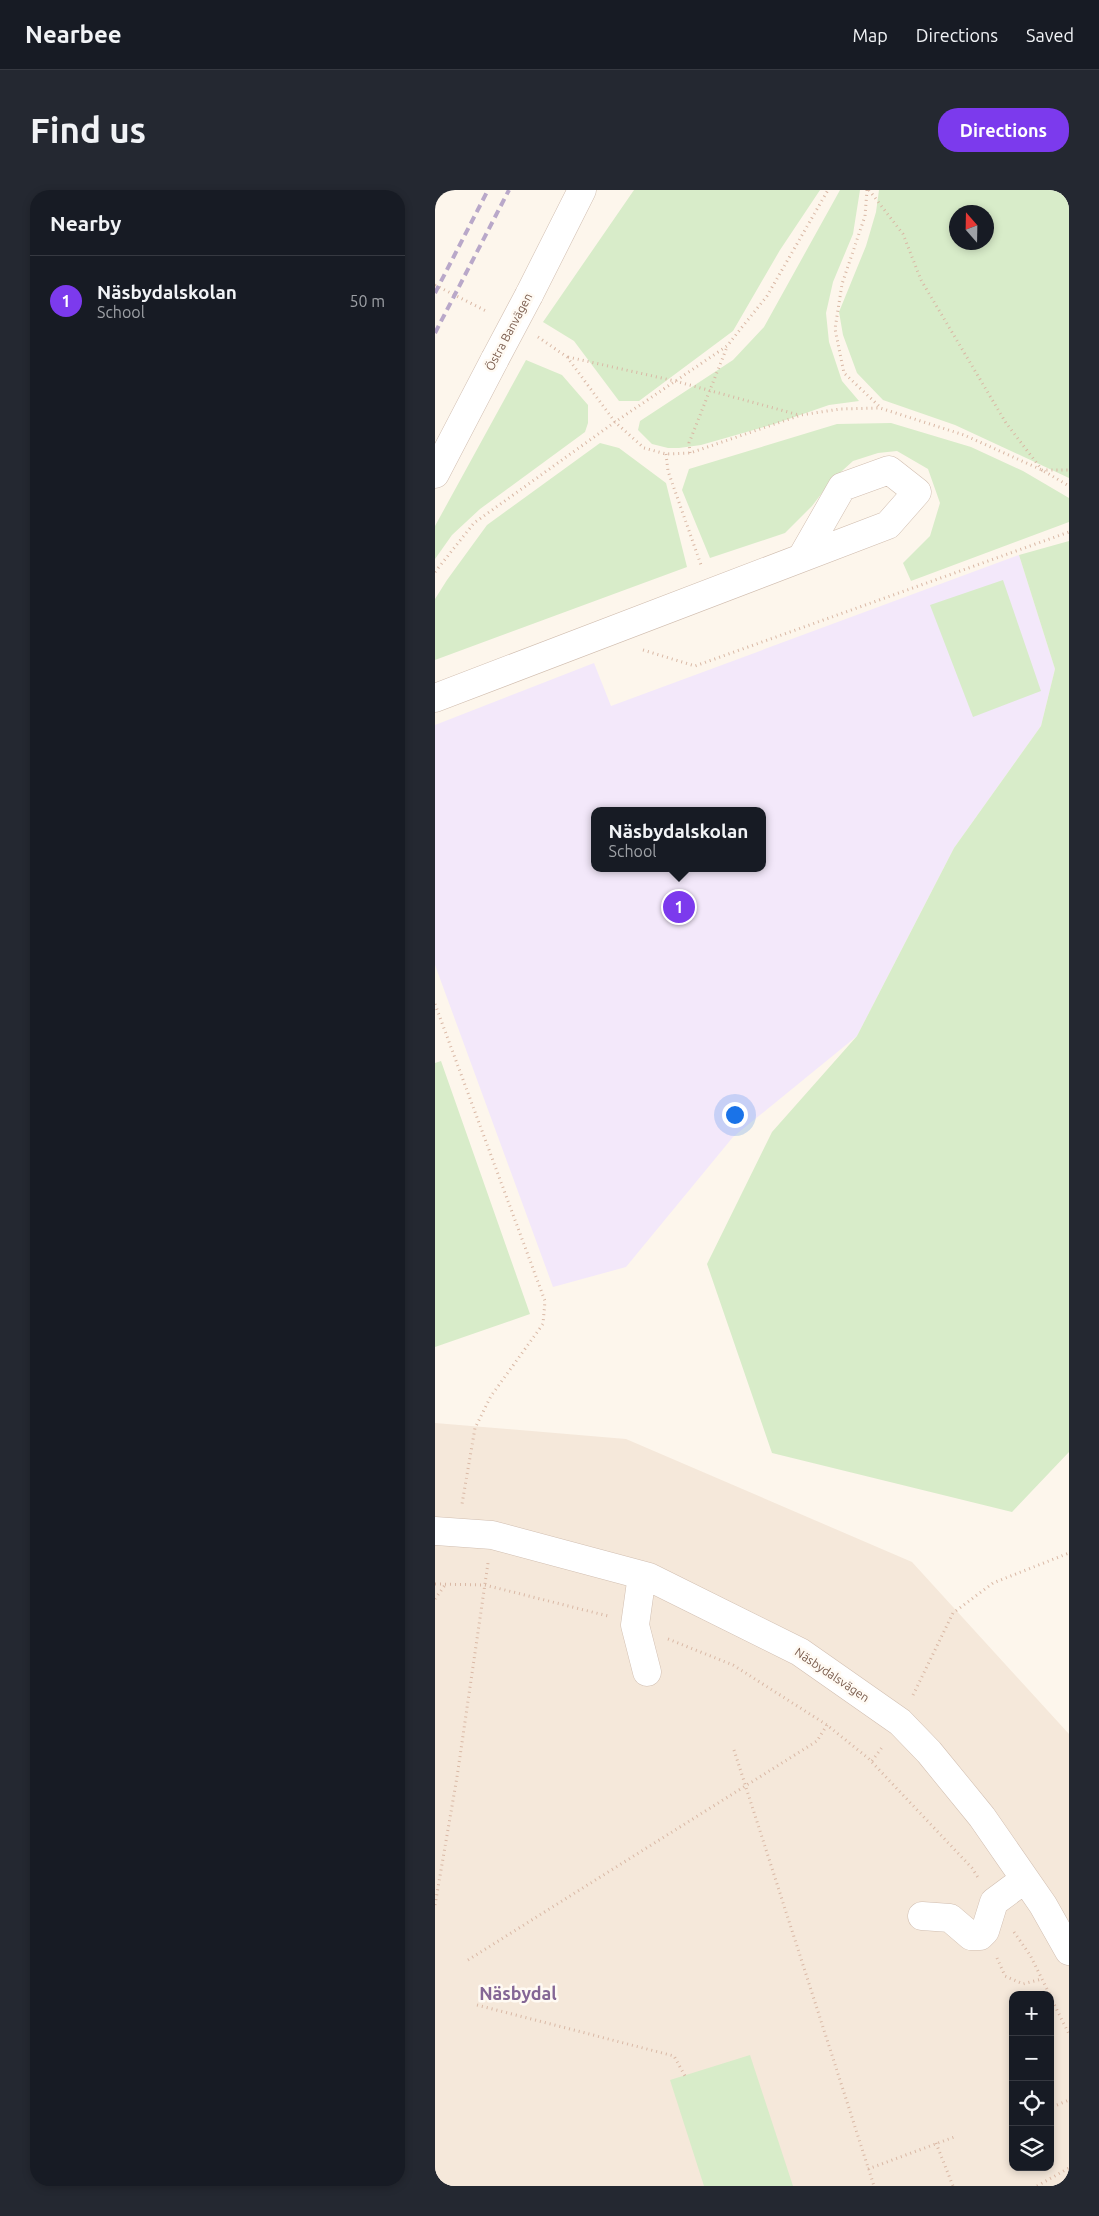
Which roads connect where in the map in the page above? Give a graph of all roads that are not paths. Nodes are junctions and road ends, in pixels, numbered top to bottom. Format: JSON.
{"nodes":[{"id":1,"x":582,"y":190,"type":"edge"},
{"id":2,"x":435,"y":474,"type":"edge"},
{"id":3,"x":802,"y":557,"type":"dead end"},
{"id":4,"x":435,"y":698,"type":"edge"},
{"id":5,"x":435,"y":1531,"type":"edge"},
{"id":6,"x":642,"y":1575,"type":"junction"},
{"id":7,"x":647,"y":1672,"type":"dead end"},
{"id":8,"x":1025,"y":1879,"type":"junction"},
{"id":9,"x":922,"y":1916,"type":"dead end"},
{"id":10,"x":1069,"y":1951,"type":"edge"}],
"edges":[{"from":1,"to":2,"type":"street","name":"Östra Banvägen","bridge":true},
{"from":3,"to":4,"type":"street"},
{"from":5,"to":6,"type":"street","name":"Näsbydalsvägen"},
{"from":6,"to":7,"type":"street"},
{"from":6,"to":8,"type":"street","name":"Näsbydalsvägen"},
{"from":8,"to":9,"type":"street"},
{"from":8,"to":10,"type":"street","name":"Näsbydalsvägen"}]}
